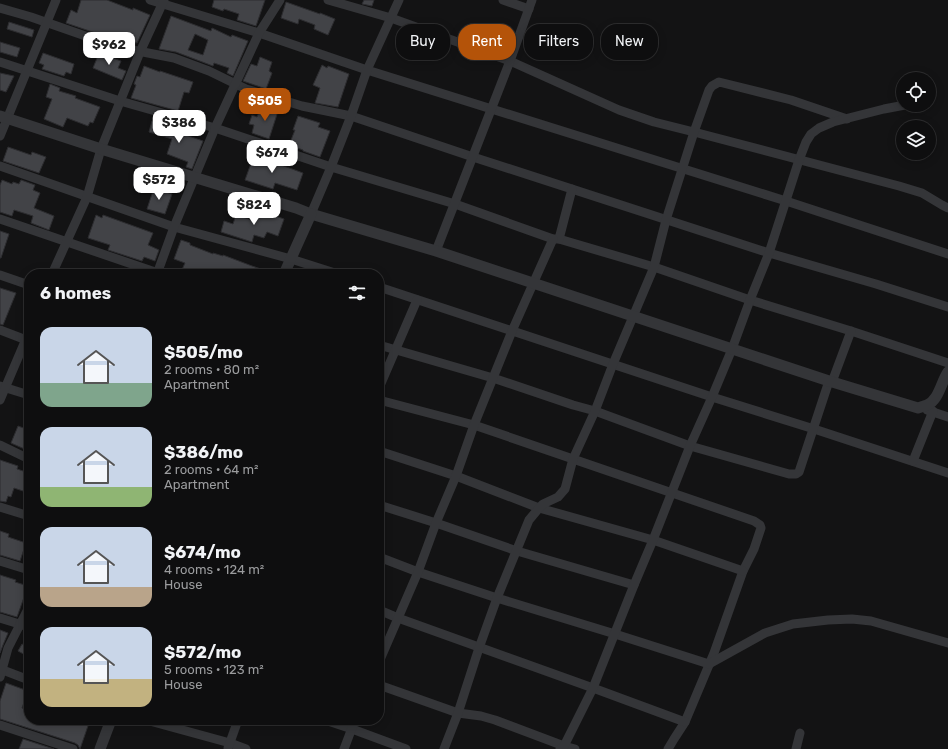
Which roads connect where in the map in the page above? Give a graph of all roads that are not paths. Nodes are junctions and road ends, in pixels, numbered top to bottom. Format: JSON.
{"nodes":[{"id":1,"x":56,"y":0,"type":"edge"},
{"id":2,"x":150,"y":0,"type":"edge"},
{"id":3,"x":280,"y":0,"type":"edge"},
{"id":4,"x":328,"y":0,"type":"edge"},
{"id":5,"x":399,"y":0,"type":"edge"},
{"id":6,"x":503,"y":0,"type":"edge"},
{"id":7,"x":532,"y":0,"type":"edge"},
{"id":8,"x":164,"y":2,"type":"edge"},
{"id":9,"x":0,"y":8,"type":"edge"},
{"id":10,"x":529,"y":9,"type":"junction"},
{"id":11,"x":391,"y":18,"type":"junction"},
{"id":12,"x":47,"y":23,"type":"junction"},
{"id":13,"x":259,"y":33,"type":"junction"},
{"id":14,"x":140,"y":52,"type":"junction"},
{"id":15,"x":510,"y":61,"type":"junction"},
{"id":16,"x":0,"y":62,"type":"edge"},
{"id":17,"x":28,"y":70,"type":"junction"},
{"id":18,"x":367,"y":70,"type":"junction"},
{"id":19,"x":235,"y":83,"type":"junction"},
{"id":20,"x":120,"y":101,"type":"junction"},
{"id":21,"x":896,"y":107,"type":"edge"},
{"id":22,"x":491,"y":109,"type":"junction"},
{"id":23,"x":351,"y":116,"type":"junction"},
{"id":24,"x":3,"y":117,"type":"edge"},
{"id":25,"x":847,"y":119,"type":"junction"},
{"id":26,"x":215,"y":128,"type":"junction"},
{"id":27,"x":694,"y":132,"type":"junction"},
{"id":28,"x":0,"y":136,"type":"edge"},
{"id":29,"x":101,"y":149,"type":"junction"},
{"id":30,"x":474,"y":157,"type":"junction"},
{"id":31,"x":799,"y":160,"type":"junction"},
{"id":32,"x":0,"y":166,"type":"edge"},
{"id":33,"x":331,"y":167,"type":"junction"},
{"id":34,"x":683,"y":169,"type":"junction"},
{"id":35,"x":194,"y":177,"type":"junction"},
{"id":36,"x":572,"y":189,"type":"junction"},
{"id":37,"x":87,"y":198,"type":"junction"},
{"id":38,"x":786,"y":201,"type":"junction"},
{"id":39,"x":455,"y":204,"type":"junction"},
{"id":40,"x":948,"y":208,"type":"edge"},
{"id":41,"x":311,"y":214,"type":"junction"},
{"id":42,"x":0,"y":218,"type":"edge"},
{"id":43,"x":666,"y":220,"type":"junction"},
{"id":44,"x":174,"y":227,"type":"junction"},
{"id":45,"x":556,"y":239,"type":"junction"},
{"id":46,"x":66,"y":242,"type":"junction"},
{"id":47,"x":436,"y":251,"type":"junction"},
{"id":48,"x":769,"y":253,"type":"junction"},
{"id":49,"x":948,"y":254,"type":"edge"},
{"id":50,"x":291,"y":259,"type":"junction"},
{"id":51,"x":654,"y":267,"type":"junction"},
{"id":52,"x":54,"y":269,"type":"edge"},
{"id":53,"x":144,"y":269,"type":"edge"},
{"id":54,"x":160,"y":269,"type":"edge"},
{"id":55,"x":286,"y":269,"type":"edge"},
{"id":56,"x":322,"y":269,"type":"edge"},
{"id":57,"x":0,"y":275,"type":"edge"},
{"id":58,"x":24,"y":283,"type":"edge"},
{"id":59,"x":533,"y":283,"type":"junction"},
{"id":60,"x":384,"y":289,"type":"edge"},
{"id":61,"x":417,"y":300,"type":"junction"},
{"id":62,"x":750,"y":300,"type":"junction"},
{"id":63,"x":948,"y":307,"type":"edge"},
{"id":64,"x":634,"y":316,"type":"junction"},
{"id":65,"x":0,"y":330,"type":"edge"},
{"id":66,"x":512,"y":331,"type":"junction"},
{"id":67,"x":851,"y":331,"type":"junction"},
{"id":68,"x":24,"y":337,"type":"edge"},
{"id":69,"x":24,"y":346,"type":"edge"},
{"id":70,"x":384,"y":347,"type":"edge"},
{"id":71,"x":732,"y":348,"type":"junction"},
{"id":72,"x":395,"y":350,"type":"junction"},
{"id":73,"x":948,"y":363,"type":"edge"},
{"id":74,"x":613,"y":364,"type":"junction"},
{"id":75,"x":948,"y":372,"type":"edge"},
{"id":76,"x":384,"y":376,"type":"edge"},
{"id":77,"x":493,"y":378,"type":"junction"},
{"id":78,"x":831,"y":382,"type":"junction"},
{"id":79,"x":2,"y":387,"type":"edge"},
{"id":80,"x":24,"y":394,"type":"edge"},
{"id":81,"x":712,"y":397,"type":"junction"},
{"id":82,"x":0,"y":400,"type":"edge"},
{"id":83,"x":384,"y":401,"type":"edge"},
{"id":84,"x":918,"y":408,"type":"junction"},
{"id":85,"x":596,"y":411,"type":"junction"},
{"id":86,"x":933,"y":412,"type":"junction"},
{"id":87,"x":948,"y":417,"type":"edge"},
{"id":88,"x":474,"y":425,"type":"junction"},
{"id":89,"x":814,"y":429,"type":"junction"},
{"id":90,"x":0,"y":445,"type":"edge"},
{"id":91,"x":690,"y":446,"type":"junction"},
{"id":92,"x":384,"y":453,"type":"edge"},
{"id":93,"x":24,"y":457,"type":"edge"},
{"id":94,"x":573,"y":459,"type":"junction"},
{"id":95,"x":913,"y":461,"type":"junction"},
{"id":96,"x":948,"y":472,"type":"edge"},
{"id":97,"x":456,"y":476,"type":"junction"},
{"id":98,"x":671,"y":493,"type":"junction"},
{"id":99,"x":0,"y":507,"type":"edge"},
{"id":100,"x":384,"y":507,"type":"edge"},
{"id":101,"x":538,"y":508,"type":"junction"},
{"id":102,"x":24,"y":514,"type":"edge"},
{"id":103,"x":436,"y":524,"type":"junction"},
{"id":104,"x":653,"y":540,"type":"junction"},
{"id":105,"x":517,"y":551,"type":"junction"},
{"id":106,"x":384,"y":559,"type":"edge"},
{"id":107,"x":0,"y":561,"type":"edge"},
{"id":108,"x":24,"y":568,"type":"edge"},
{"id":109,"x":743,"y":571,"type":"junction"},
{"id":110,"x":418,"y":572,"type":"junction"},
{"id":111,"x":634,"y":585,"type":"junction"},
{"id":112,"x":497,"y":598,"type":"junction"},
{"id":113,"x":384,"y":612,"type":"edge"},
{"id":114,"x":0,"y":618,"type":"edge"},
{"id":115,"x":398,"y":618,"type":"junction"},
{"id":116,"x":24,"y":626,"type":"edge"},
{"id":117,"x":24,"y":627,"type":"edge"},
{"id":118,"x":615,"y":634,"type":"junction"},
{"id":119,"x":948,"y":643,"type":"edge"},
{"id":120,"x":479,"y":648,"type":"junction"},
{"id":121,"x":384,"y":650,"type":"edge"},
{"id":122,"x":709,"y":664,"type":"junction"},
{"id":123,"x":1,"y":672,"type":"edge"},
{"id":124,"x":24,"y":679,"type":"edge"},
{"id":125,"x":384,"y":687,"type":"edge"},
{"id":126,"x":594,"y":688,"type":"junction"},
{"id":127,"x":458,"y":713,"type":"junction"},
{"id":128,"x":685,"y":722,"type":"junction"},
{"id":129,"x":0,"y":725,"type":"edge"},
{"id":130,"x":109,"y":725,"type":"edge"},
{"id":131,"x":162,"y":725,"type":"edge"},
{"id":132,"x":236,"y":725,"type":"edge"},
{"id":133,"x":354,"y":725,"type":"edge"},
{"id":134,"x":356,"y":725,"type":"edge"},
{"id":135,"x":800,"y":733,"type":"dead end"},
{"id":136,"x":229,"y":746,"type":"edge"},
{"id":137,"x":562,"y":748,"type":"edge"},
{"id":138,"x":73,"y":749,"type":"edge"},
{"id":139,"x":100,"y":749,"type":"edge"},
{"id":140,"x":246,"y":749,"type":"edge"},
{"id":141,"x":344,"y":749,"type":"edge"},
{"id":142,"x":406,"y":749,"type":"edge"},
{"id":143,"x":444,"y":749,"type":"edge"},
{"id":144,"x":575,"y":749,"type":"edge"},
{"id":145,"x":668,"y":749,"type":"edge"},
{"id":146,"x":796,"y":749,"type":"edge"}],
"edges":[{"from":1,"to":12,"type":"street"},
{"from":2,"to":8,"type":"street"},
{"from":3,"to":13,"type":"street"},
{"from":4,"to":11,"type":"street"},
{"from":5,"to":11,"type":"street"},
{"from":6,"to":10,"type":"street"},
{"from":7,"to":10,"type":"street"},
{"from":8,"to":13,"type":"street"},
{"from":8,"to":14,"type":"street"},
{"from":9,"to":12,"type":"street"},
{"from":10,"to":15,"type":"street"},
{"from":11,"to":15,"type":"street"},
{"from":11,"to":18,"type":"street"},
{"from":12,"to":14,"type":"street"},
{"from":12,"to":17,"type":"street"},
{"from":13,"to":18,"type":"street"},
{"from":13,"to":19,"type":"street"},
{"from":14,"to":19,"type":"street"},
{"from":14,"to":20,"type":"street"},
{"from":15,"to":22,"type":"street"},
{"from":15,"to":27,"type":"street"},
{"from":16,"to":17,"type":"street"},
{"from":17,"to":20,"type":"street"},
{"from":17,"to":24,"type":"street"},
{"from":18,"to":22,"type":"street"},
{"from":18,"to":23,"type":"street"},
{"from":19,"to":23,"type":"street"},
{"from":19,"to":26,"type":"street"},
{"from":20,"to":26,"type":"street"},
{"from":20,"to":29,"type":"street"},
{"from":21,"to":25,"type":"street"},
{"from":22,"to":30,"type":"street"},
{"from":22,"to":34,"type":"street"},
{"from":23,"to":30,"type":"street"},
{"from":23,"to":33,"type":"street"},
{"from":24,"to":28,"type":"street"},
{"from":24,"to":29,"type":"street"},
{"from":25,"to":27,"type":"street"},
{"from":25,"to":31,"type":"street"},
{"from":26,"to":33,"type":"street"},
{"from":26,"to":35,"type":"street"},
{"from":27,"to":31,"type":"street"},
{"from":27,"to":34,"type":"street"},
{"from":29,"to":35,"type":"street"},
{"from":29,"to":37,"type":"street"},
{"from":30,"to":36,"type":"street"},
{"from":30,"to":39,"type":"street"},
{"from":31,"to":38,"type":"street"},
{"from":31,"to":40,"type":"street"},
{"from":32,"to":37,"type":"street"},
{"from":33,"to":39,"type":"street"},
{"from":33,"to":41,"type":"street"},
{"from":34,"to":38,"type":"street"},
{"from":34,"to":43,"type":"street"},
{"from":35,"to":41,"type":"street"},
{"from":35,"to":44,"type":"street"},
{"from":36,"to":43,"type":"street"},
{"from":36,"to":45,"type":"street"},
{"from":37,"to":44,"type":"street"},
{"from":37,"to":46,"type":"street"},
{"from":38,"to":48,"type":"street"},
{"from":38,"to":49,"type":"street"},
{"from":39,"to":45,"type":"street"},
{"from":39,"to":47,"type":"street"},
{"from":41,"to":47,"type":"street"},
{"from":41,"to":50,"type":"street"},
{"from":42,"to":46,"type":"street"},
{"from":43,"to":48,"type":"street"},
{"from":43,"to":51,"type":"street"},
{"from":44,"to":50,"type":"street"},
{"from":44,"to":54,"type":"street"},
{"from":45,"to":51,"type":"street"},
{"from":45,"to":59,"type":"street"},
{"from":46,"to":52,"type":"street"},
{"from":46,"to":53,"type":"street"},
{"from":47,"to":59,"type":"street"},
{"from":48,"to":62,"type":"street"},
{"from":48,"to":63,"type":"street"},
{"from":50,"to":55,"type":"street"},
{"from":50,"to":56,"type":"street"},
{"from":51,"to":62,"type":"street"},
{"from":51,"to":64,"type":"street"},
{"from":57,"to":58,"type":"street"},
{"from":59,"to":64,"type":"street"},
{"from":59,"to":66,"type":"street"},
{"from":60,"to":61,"type":"street"},
{"from":61,"to":66,"type":"street"},
{"from":61,"to":72,"type":"street"},
{"from":62,"to":67,"type":"street"},
{"from":62,"to":71,"type":"street"},
{"from":64,"to":71,"type":"street"},
{"from":64,"to":74,"type":"street"},
{"from":65,"to":68,"type":"street"},
{"from":66,"to":74,"type":"street"},
{"from":66,"to":77,"type":"street"},
{"from":67,"to":73,"type":"street"},
{"from":67,"to":78,"type":"street"},
{"from":69,"to":79,"type":"street"},
{"from":70,"to":72,"type":"street"},
{"from":71,"to":78,"type":"street"},
{"from":71,"to":81,"type":"street"},
{"from":72,"to":76,"type":"street"},
{"from":72,"to":77,"type":"street"},
{"from":74,"to":81,"type":"street"},
{"from":74,"to":85,"type":"street"},
{"from":75,"to":84,"type":"street"},
{"from":77,"to":85,"type":"street"},
{"from":77,"to":88,"type":"street"},
{"from":78,"to":84,"type":"street"},
{"from":78,"to":89,"type":"street"},
{"from":79,"to":80,"type":"street"},
{"from":79,"to":82,"type":"street"},
{"from":81,"to":89,"type":"street"},
{"from":81,"to":91,"type":"street"},
{"from":83,"to":88,"type":"street"},
{"from":84,"to":86,"type":"street"},
{"from":85,"to":91,"type":"street"},
{"from":85,"to":94,"type":"street"},
{"from":86,"to":87,"type":"street"},
{"from":86,"to":95,"type":"street"},
{"from":88,"to":94,"type":"street"},
{"from":88,"to":97,"type":"street"},
{"from":89,"to":91,"type":"street"},
{"from":89,"to":95,"type":"street"},
{"from":90,"to":93,"type":"street"},
{"from":91,"to":98,"type":"street"},
{"from":92,"to":97,"type":"street"},
{"from":94,"to":98,"type":"street"},
{"from":94,"to":101,"type":"street"},
{"from":95,"to":96,"type":"street"},
{"from":97,"to":101,"type":"street"},
{"from":97,"to":103,"type":"street"},
{"from":98,"to":104,"type":"street"},
{"from":98,"to":109,"type":"street"},
{"from":99,"to":102,"type":"street"},
{"from":100,"to":103,"type":"street"},
{"from":101,"to":104,"type":"street"},
{"from":101,"to":105,"type":"street"},
{"from":103,"to":105,"type":"street"},
{"from":103,"to":110,"type":"street"},
{"from":104,"to":109,"type":"street"},
{"from":104,"to":111,"type":"street"},
{"from":105,"to":111,"type":"street"},
{"from":105,"to":112,"type":"street"},
{"from":106,"to":110,"type":"street"},
{"from":107,"to":108,"type":"street"},
{"from":109,"to":122,"type":"street"},
{"from":110,"to":112,"type":"street"},
{"from":110,"to":115,"type":"street"},
{"from":111,"to":118,"type":"street"},
{"from":112,"to":118,"type":"street"},
{"from":112,"to":120,"type":"street"},
{"from":113,"to":115,"type":"street"},
{"from":114,"to":116,"type":"street"},
{"from":115,"to":120,"type":"street"},
{"from":115,"to":121,"type":"street"},
{"from":117,"to":123,"type":"street"},
{"from":118,"to":122,"type":"street"},
{"from":118,"to":126,"type":"street"},
{"from":119,"to":122,"type":"street"},
{"from":120,"to":126,"type":"street"},
{"from":120,"to":127,"type":"street"},
{"from":122,"to":128,"type":"street"},
{"from":123,"to":124,"type":"street"},
{"from":125,"to":127,"type":"street"},
{"from":126,"to":128,"type":"street"},
{"from":126,"to":137,"type":"street"},
{"from":127,"to":137,"type":"street"},
{"from":127,"to":143,"type":"street"},
{"from":128,"to":145,"type":"street"},
{"from":129,"to":138,"type":"street"},
{"from":130,"to":139,"type":"street"},
{"from":131,"to":136,"type":"street"},
{"from":132,"to":136,"type":"street"},
{"from":133,"to":141,"type":"street"},
{"from":134,"to":142,"type":"street"},
{"from":135,"to":146,"type":"street"},
{"from":136,"to":140,"type":"street"},
{"from":137,"to":144,"type":"street"}]}
